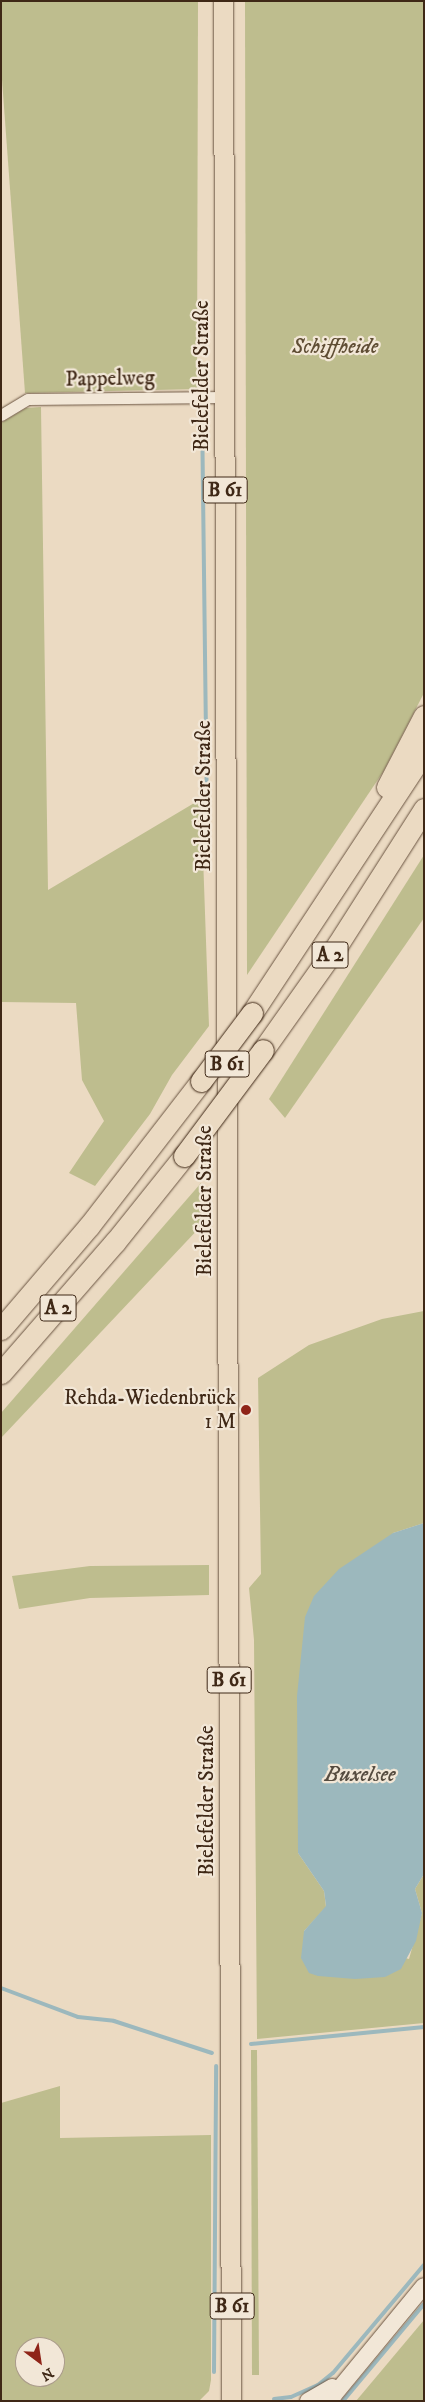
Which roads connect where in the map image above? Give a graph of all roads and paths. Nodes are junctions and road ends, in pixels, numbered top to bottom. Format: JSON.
{"nodes":[{"id":1,"x":222,"y":1,"type":"edge"},
{"id":2,"x":224,"y":397,"type":"junction"},
{"id":3,"x":1,"y":416,"type":"edge"},
{"id":4,"x":424,"y":716,"type":"edge"},
{"id":5,"x":424,"y":752,"type":"edge"},
{"id":6,"x":424,"y":808,"type":"edge"},
{"id":7,"x":424,"y":820,"type":"edge"},
{"id":8,"x":393,"y":858,"type":"junction"},
{"id":9,"x":334,"y":892,"type":"junction"},
{"id":10,"x":1,"y":1329,"type":"edge"},
{"id":11,"x":1,"y":1373,"type":"edge"},
{"id":12,"x":424,"y":2286,"type":"edge"},
{"id":13,"x":375,"y":2345,"type":"junction"},
{"id":14,"x":232,"y":2401,"type":"edge"},
{"id":15,"x":308,"y":2401,"type":"edge"},
{"id":16,"x":325,"y":2401,"type":"edge"}],
"edges":[{"from":1,"to":2,"type":"main road","name":"Bielefelder Straße","number":"B 61"},
{"from":2,"to":3,"type":"street","name":"Pappelweg"},
{"from":2,"to":14,"type":"main road","name":"Bielefelder Straße","number":"B 61"},
{"from":4,"to":9,"type":"highway"},
{"from":5,"to":9,"type":"highway","number":"A 2"},
{"from":6,"to":8,"type":"highway","number":"A 2"},
{"from":7,"to":8,"type":"highway"},
{"from":8,"to":11,"type":"highway","number":"A 2","bridge":true},
{"from":9,"to":10,"type":"highway","number":"A 2","bridge":true},
{"from":12,"to":13,"type":"main road"},
{"from":13,"to":15,"type":"main road"},
{"from":13,"to":16,"type":"main road"}]}
